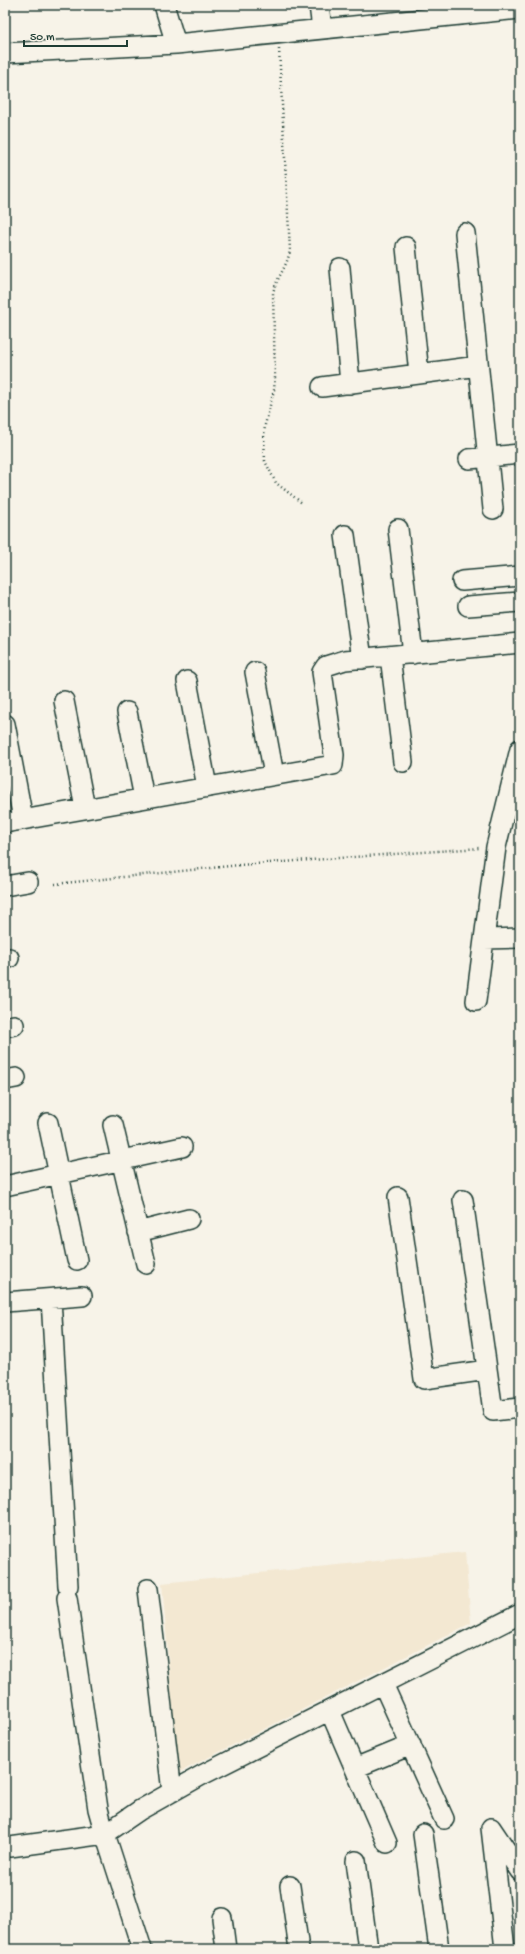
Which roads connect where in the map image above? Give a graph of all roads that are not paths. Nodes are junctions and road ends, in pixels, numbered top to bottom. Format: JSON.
{"nodes":[{"id":1,"x":164,"y":5,"type":"edge"},
{"id":2,"x":319,"y":5,"type":"edge"},
{"id":3,"x":520,"y":9,"type":"edge"},
{"id":4,"x":435,"y":11,"type":"edge"},
{"id":5,"x":322,"y":29,"type":"junction"},
{"id":6,"x":176,"y":44,"type":"junction"},
{"id":7,"x":5,"y":53,"type":"edge"},
{"id":8,"x":465,"y":234,"type":"dead end"},
{"id":9,"x":406,"y":247,"type":"dead end"},
{"id":10,"x":340,"y":268,"type":"dead end"},
{"id":11,"x":478,"y":366,"type":"junction"},
{"id":12,"x":419,"y":374,"type":"junction"},
{"id":13,"x":350,"y":384,"type":"junction"},
{"id":14,"x":322,"y":388,"type":"dead end"},
{"id":15,"x":520,"y":454,"type":"edge"},
{"id":16,"x":478,"y":458,"type":"junction"},
{"id":17,"x":493,"y":510,"type":"dead end"},
{"id":18,"x":398,"y":529,"type":"dead end"},
{"id":19,"x":345,"y":535,"type":"dead end"},
{"id":20,"x":520,"y":576,"type":"edge"},
{"id":21,"x":462,"y":581,"type":"dead end"},
{"id":22,"x":520,"y":602,"type":"edge"},
{"id":23,"x":468,"y":606,"type":"dead end"},
{"id":24,"x":520,"y":643,"type":"edge"},
{"id":25,"x":413,"y":654,"type":"junction"},
{"id":26,"x":390,"y":656,"type":"junction"},
{"id":27,"x":362,"y":659,"type":"junction"},
{"id":28,"x":255,"y":672,"type":"dead end"},
{"id":29,"x":188,"y":681,"type":"dead end"},
{"id":30,"x":64,"y":701,"type":"dead end"},
{"id":31,"x":128,"y":712,"type":"dead end"},
{"id":32,"x":5,"y":724,"type":"edge"},
{"id":33,"x":520,"y":749,"type":"edge"},
{"id":34,"x":403,"y":762,"type":"dead end"},
{"id":35,"x":274,"y":775,"type":"junction"},
{"id":36,"x":207,"y":787,"type":"junction"},
{"id":37,"x":144,"y":798,"type":"junction"},
{"id":38,"x":85,"y":808,"type":"junction"},
{"id":39,"x":14,"y":821,"type":"edge"},
{"id":40,"x":28,"y":882,"type":"dead end"},
{"id":41,"x":5,"y":886,"type":"edge"},
{"id":42,"x":520,"y":938,"type":"edge"},
{"id":43,"x":484,"y":939,"type":"junction"},
{"id":44,"x":476,"y":1001,"type":"dead end"},
{"id":45,"x":48,"y":1123,"type":"dead end"},
{"id":46,"x":113,"y":1125,"type":"dead end"},
{"id":47,"x":182,"y":1147,"type":"dead end"},
{"id":48,"x":121,"y":1160,"type":"junction"},
{"id":49,"x":59,"y":1174,"type":"junction"},
{"id":50,"x":5,"y":1186,"type":"edge"},
{"id":51,"x":398,"y":1197,"type":"dead end"},
{"id":52,"x":463,"y":1200,"type":"dead end"},
{"id":53,"x":189,"y":1219,"type":"dead end"},
{"id":54,"x":138,"y":1232,"type":"junction"},
{"id":55,"x":77,"y":1260,"type":"dead end"},
{"id":56,"x":146,"y":1264,"type":"dead end"},
{"id":57,"x":82,"y":1296,"type":"dead end"},
{"id":58,"x":51,"y":1299,"type":"junction"},
{"id":59,"x":5,"y":1302,"type":"edge"},
{"id":60,"x":487,"y":1370,"type":"junction"},
{"id":61,"x":520,"y":1408,"type":"edge"},
{"id":62,"x":148,"y":1589,"type":"dead end"},
{"id":63,"x":520,"y":1614,"type":"edge"},
{"id":64,"x":383,"y":1684,"type":"junction"},
{"id":65,"x":330,"y":1711,"type":"junction"},
{"id":66,"x":411,"y":1745,"type":"junction"},
{"id":67,"x":355,"y":1768,"type":"junction"},
{"id":68,"x":172,"y":1792,"type":"junction"},
{"id":69,"x":444,"y":1819,"type":"dead end"},
{"id":70,"x":105,"y":1834,"type":"junction"},
{"id":71,"x":423,"y":1834,"type":"dead end"},
{"id":72,"x":387,"y":1842,"type":"dead end"},
{"id":73,"x":5,"y":1846,"type":"edge"},
{"id":74,"x":356,"y":1861,"type":"dead end"},
{"id":75,"x":520,"y":1871,"type":"edge"},
{"id":76,"x":290,"y":1886,"type":"dead end"},
{"id":77,"x":222,"y":1918,"type":"dead end"},
{"id":78,"x":142,"y":1949,"type":"edge"},
{"id":79,"x":226,"y":1949,"type":"edge"},
{"id":80,"x":299,"y":1949,"type":"edge"},
{"id":81,"x":368,"y":1949,"type":"edge"},
{"id":82,"x":439,"y":1949,"type":"edge"},
{"id":83,"x":505,"y":1949,"type":"edge"}],
"edges":[{"from":1,"to":6,"type":"street"},
{"from":2,"to":5,"type":"street"},
{"from":3,"to":4,"type":"street"},
{"from":4,"to":5,"type":"street"},
{"from":5,"to":6,"type":"street"},
{"from":6,"to":7,"type":"street"},
{"from":8,"to":11,"type":"street"},
{"from":9,"to":12,"type":"street"},
{"from":10,"to":13,"type":"street"},
{"from":11,"to":12,"type":"street"},
{"from":11,"to":16,"type":"street"},
{"from":12,"to":13,"type":"street"},
{"from":13,"to":14,"type":"street"},
{"from":15,"to":16,"type":"street"},
{"from":16,"to":17,"type":"street"},
{"from":18,"to":25,"type":"street"},
{"from":19,"to":27,"type":"street"},
{"from":20,"to":21,"type":"street"},
{"from":22,"to":23,"type":"street"},
{"from":24,"to":25,"type":"street"},
{"from":25,"to":26,"type":"street"},
{"from":26,"to":27,"type":"street"},
{"from":26,"to":34,"type":"street"},
{"from":27,"to":35,"type":"street"},
{"from":28,"to":35,"type":"street"},
{"from":29,"to":36,"type":"street"},
{"from":30,"to":38,"type":"street"},
{"from":31,"to":37,"type":"street"},
{"from":32,"to":39,"type":"street"},
{"from":33,"to":43,"type":"street"},
{"from":35,"to":36,"type":"street"},
{"from":36,"to":37,"type":"street"},
{"from":37,"to":38,"type":"street"},
{"from":38,"to":39,"type":"street"},
{"from":40,"to":41,"type":"street"},
{"from":42,"to":43,"type":"street"},
{"from":43,"to":44,"type":"street"},
{"from":45,"to":49,"type":"street"},
{"from":46,"to":48,"type":"street"},
{"from":47,"to":48,"type":"street"},
{"from":48,"to":49,"type":"street"},
{"from":48,"to":54,"type":"street"},
{"from":49,"to":50,"type":"street"},
{"from":49,"to":55,"type":"street"},
{"from":51,"to":60,"type":"street"},
{"from":52,"to":60,"type":"street"},
{"from":53,"to":54,"type":"street"},
{"from":54,"to":56,"type":"street"},
{"from":57,"to":58,"type":"street"},
{"from":58,"to":59,"type":"street"},
{"from":58,"to":70,"type":"street"},
{"from":60,"to":61,"type":"street"},
{"from":62,"to":68,"type":"street"},
{"from":63,"to":64,"type":"street"},
{"from":64,"to":65,"type":"street"},
{"from":64,"to":66,"type":"street"},
{"from":65,"to":67,"type":"street"},
{"from":65,"to":68,"type":"street"},
{"from":66,"to":67,"type":"street"},
{"from":66,"to":69,"type":"street"},
{"from":67,"to":72,"type":"street"},
{"from":68,"to":70,"type":"street"},
{"from":70,"to":73,"type":"street"},
{"from":70,"to":78,"type":"street"},
{"from":71,"to":82,"type":"street"},
{"from":74,"to":81,"type":"street"},
{"from":75,"to":83,"type":"street"},
{"from":76,"to":80,"type":"street"},
{"from":77,"to":79,"type":"street"}]}
